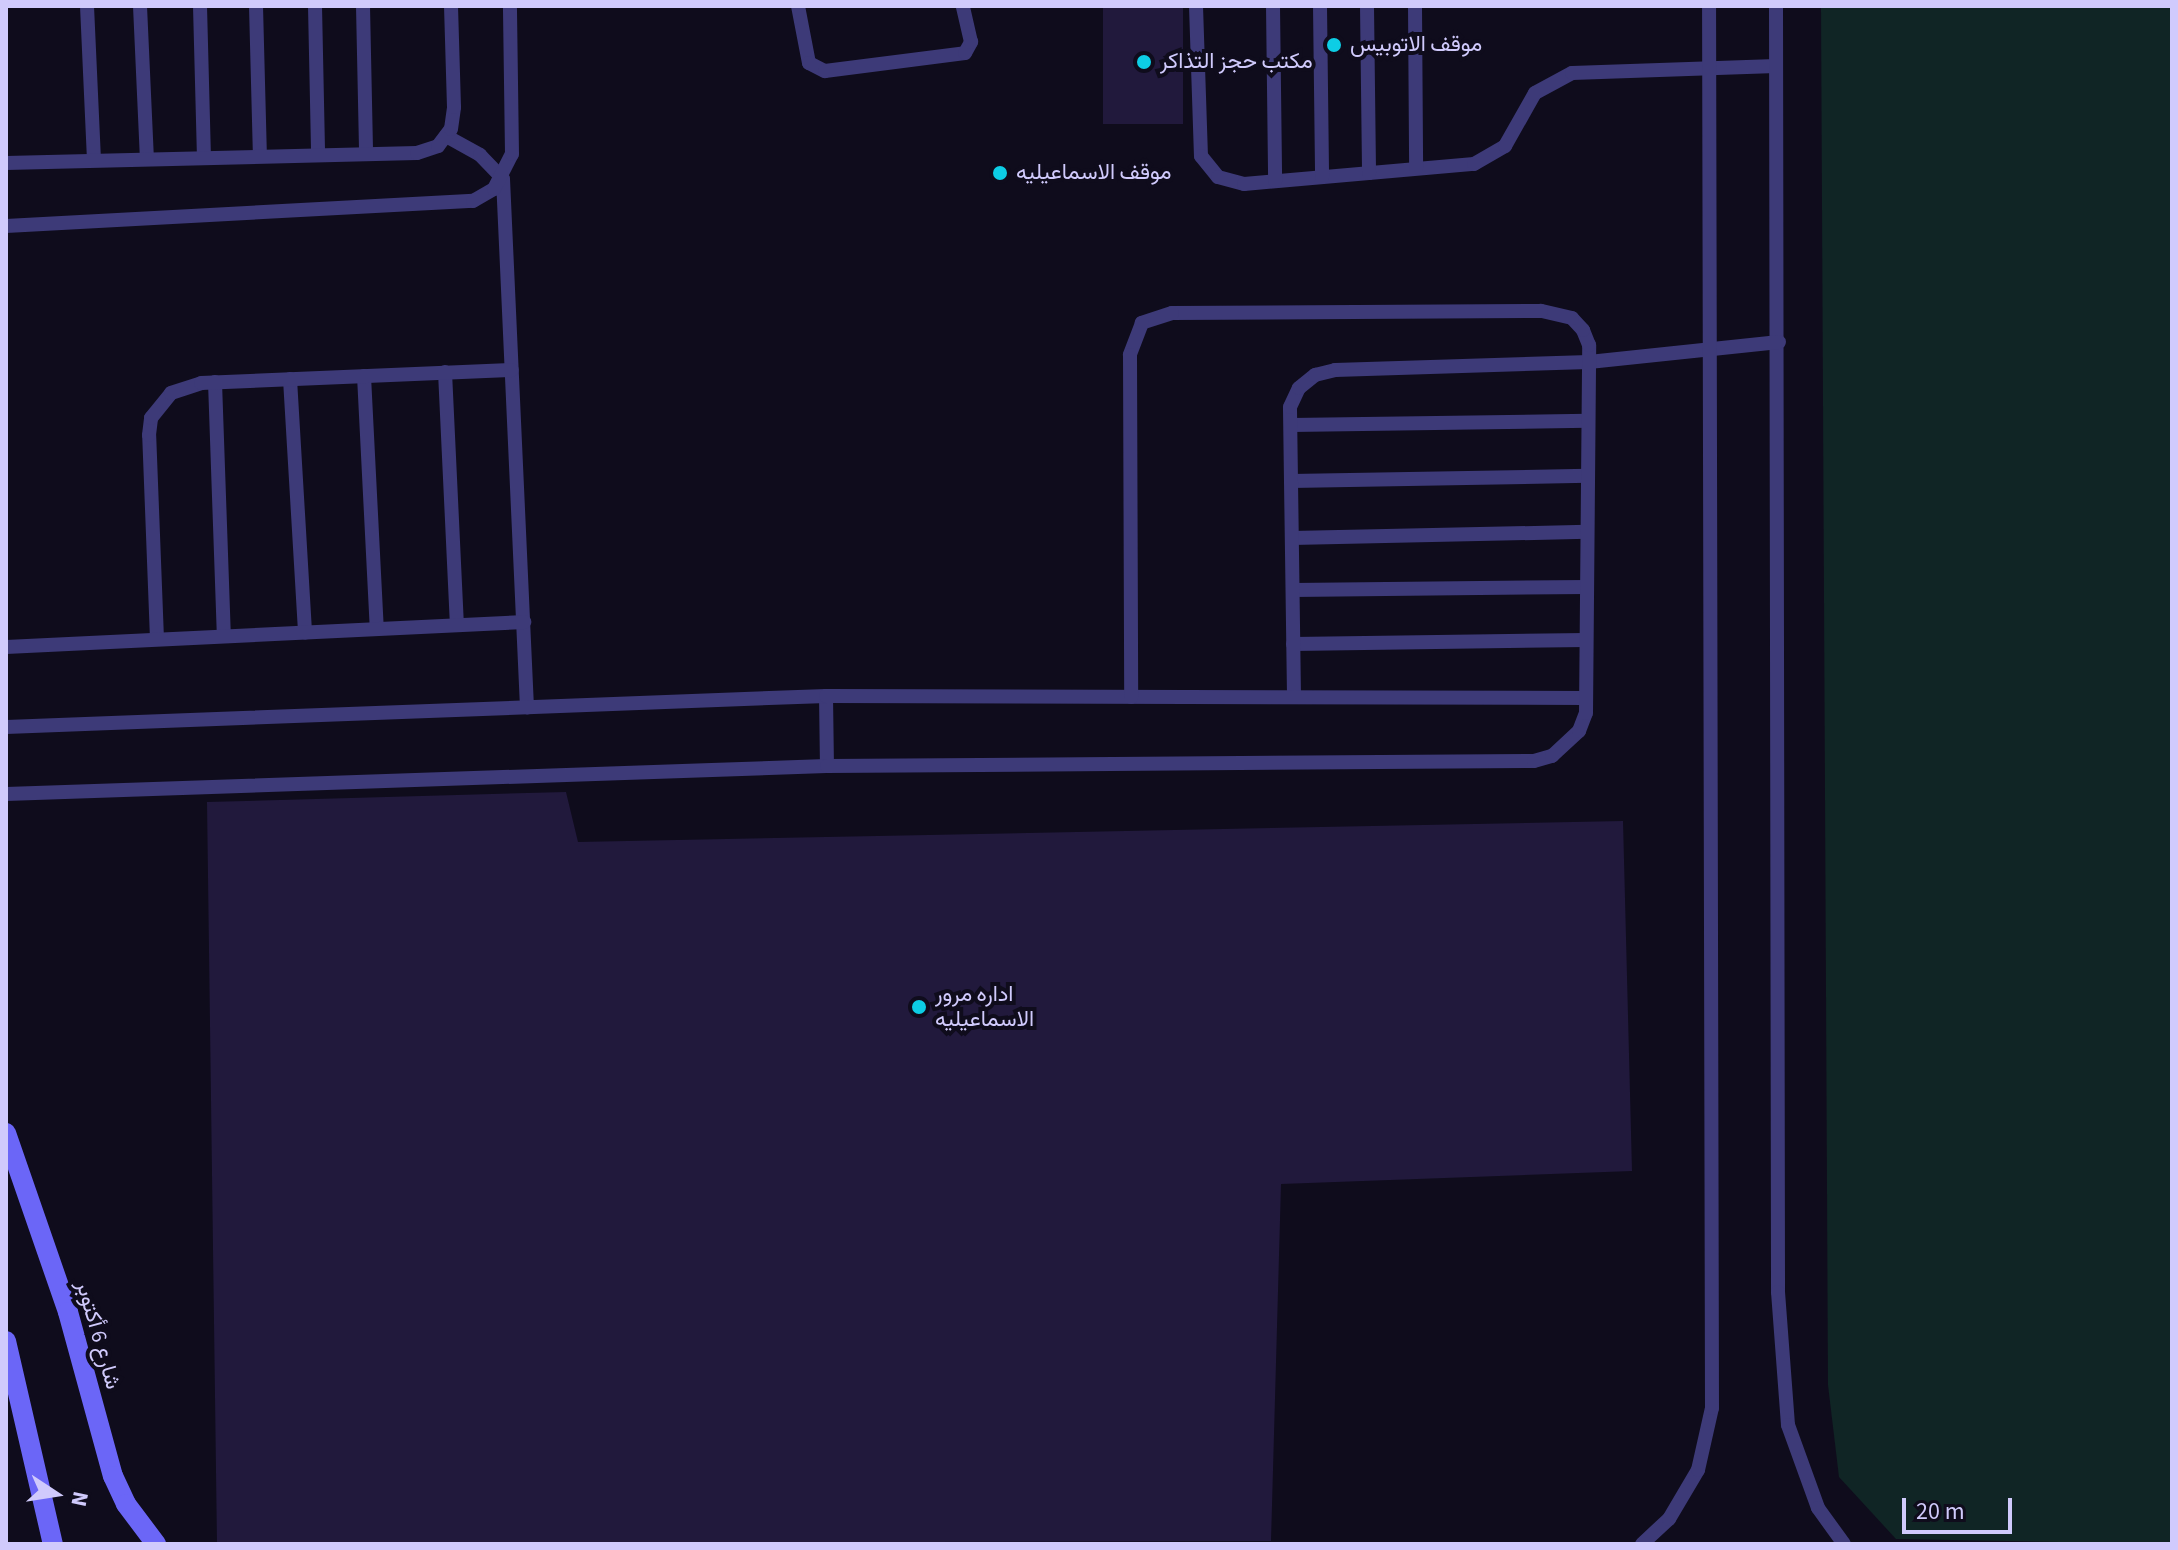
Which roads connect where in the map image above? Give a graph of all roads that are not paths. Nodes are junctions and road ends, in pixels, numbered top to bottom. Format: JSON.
{"nodes":[{"id":1,"x":87,"y":6,"type":"edge"},
{"id":2,"x":140,"y":6,"type":"edge"},
{"id":3,"x":200,"y":6,"type":"edge"},
{"id":4,"x":256,"y":6,"type":"edge"},
{"id":5,"x":315,"y":6,"type":"edge"},
{"id":6,"x":363,"y":6,"type":"edge"},
{"id":7,"x":451,"y":6,"type":"edge"},
{"id":8,"x":510,"y":6,"type":"edge"},
{"id":9,"x":798,"y":6,"type":"edge"},
{"id":10,"x":963,"y":6,"type":"edge"},
{"id":11,"x":1196,"y":6,"type":"edge"},
{"id":12,"x":1273,"y":6,"type":"edge"},
{"id":13,"x":1320,"y":6,"type":"edge"},
{"id":14,"x":1367,"y":6,"type":"edge"},
{"id":15,"x":1415,"y":6,"type":"edge"},
{"id":16,"x":1709,"y":6,"type":"edge"},
{"id":17,"x":1776,"y":6,"type":"edge"},
{"id":18,"x":1776,"y":66,"type":"junction"},
{"id":19,"x":1709,"y":69,"type":"junction"},
{"id":20,"x":446,"y":136,"type":"junction"},
{"id":21,"x":366,"y":154,"type":"junction"},
{"id":22,"x":318,"y":155,"type":"junction"},
{"id":23,"x":260,"y":156,"type":"junction"},
{"id":24,"x":204,"y":157,"type":"junction"},
{"id":25,"x":147,"y":159,"type":"junction"},
{"id":26,"x":94,"y":160,"type":"junction"},
{"id":27,"x":6,"y":163,"type":"edge"},
{"id":28,"x":1416,"y":168,"type":"junction"},
{"id":29,"x":1369,"y":173,"type":"junction"},
{"id":30,"x":1322,"y":177,"type":"junction"},
{"id":31,"x":503,"y":179,"type":"junction"},
{"id":32,"x":1275,"y":181,"type":"junction"},
{"id":33,"x":6,"y":226,"type":"edge"},
{"id":34,"x":1779,"y":342,"type":"junction"},
{"id":35,"x":1711,"y":346,"type":"junction"},
{"id":36,"x":1589,"y":362,"type":"junction"},
{"id":37,"x":512,"y":370,"type":"junction"},
{"id":38,"x":445,"y":372,"type":"junction"},
{"id":39,"x":364,"y":376,"type":"junction"},
{"id":40,"x":290,"y":379,"type":"junction"},
{"id":41,"x":215,"y":382,"type":"junction"},
{"id":42,"x":1588,"y":421,"type":"junction"},
{"id":43,"x":1291,"y":425,"type":"junction"},
{"id":44,"x":1588,"y":476,"type":"junction"},
{"id":45,"x":1291,"y":481,"type":"junction"},
{"id":46,"x":1587,"y":532,"type":"junction"},
{"id":47,"x":1292,"y":538,"type":"junction"},
{"id":48,"x":1587,"y":587,"type":"junction"},
{"id":49,"x":1293,"y":590,"type":"junction"},
{"id":50,"x":524,"y":622,"type":"junction"},
{"id":51,"x":457,"y":625,"type":"junction"},
{"id":52,"x":377,"y":629,"type":"junction"},
{"id":53,"x":305,"y":633,"type":"junction"},
{"id":54,"x":224,"y":636,"type":"junction"},
{"id":55,"x":157,"y":639,"type":"junction"},
{"id":56,"x":1586,"y":640,"type":"junction"},
{"id":57,"x":1293,"y":644,"type":"junction"},
{"id":58,"x":6,"y":647,"type":"edge"},
{"id":59,"x":826,"y":696,"type":"junction"},
{"id":60,"x":1294,"y":696,"type":"junction"},
{"id":61,"x":1131,"y":697,"type":"junction"},
{"id":62,"x":1586,"y":698,"type":"junction"},
{"id":63,"x":527,"y":707,"type":"junction"},
{"id":64,"x":6,"y":727,"type":"edge"},
{"id":65,"x":827,"y":766,"type":"junction"},
{"id":66,"x":6,"y":794,"type":"edge"},
{"id":67,"x":6,"y":1133,"type":"edge"},
{"id":68,"x":6,"y":1341,"type":"edge"},
{"id":69,"x":53,"y":1544,"type":"edge"},
{"id":70,"x":156,"y":1544,"type":"edge"},
{"id":71,"x":1642,"y":1544,"type":"edge"},
{"id":72,"x":1844,"y":1544,"type":"edge"}],
"edges":[{"from":1,"to":26,"type":"lane"},
{"from":2,"to":25,"type":"lane"},
{"from":3,"to":24,"type":"lane"},
{"from":4,"to":23,"type":"lane"},
{"from":5,"to":22,"type":"lane"},
{"from":6,"to":21,"type":"lane"},
{"from":7,"to":20,"type":"lane"},
{"from":8,"to":31,"type":"lane"},
{"from":9,"to":10,"type":"lane"},
{"from":11,"to":32,"type":"lane"},
{"from":12,"to":32,"type":"lane"},
{"from":13,"to":30,"type":"lane"},
{"from":14,"to":29,"type":"lane"},
{"from":15,"to":28,"type":"lane"},
{"from":16,"to":19,"type":"lane"},
{"from":17,"to":18,"type":"lane"},
{"from":18,"to":19,"type":"lane"},
{"from":18,"to":34,"type":"lane"},
{"from":19,"to":28,"type":"lane"},
{"from":19,"to":35,"type":"lane"},
{"from":20,"to":21,"type":"lane"},
{"from":20,"to":31,"type":"lane"},
{"from":21,"to":22,"type":"lane"},
{"from":22,"to":23,"type":"lane"},
{"from":23,"to":24,"type":"lane"},
{"from":24,"to":25,"type":"lane"},
{"from":25,"to":26,"type":"lane"},
{"from":26,"to":27,"type":"lane"},
{"from":28,"to":29,"type":"lane"},
{"from":29,"to":30,"type":"lane"},
{"from":30,"to":32,"type":"lane"},
{"from":31,"to":33,"type":"lane"},
{"from":31,"to":37,"type":"lane"},
{"from":34,"to":35,"type":"lane"},
{"from":34,"to":72,"type":"lane"},
{"from":35,"to":36,"type":"lane"},
{"from":35,"to":71,"type":"lane"},
{"from":36,"to":42,"type":"lane"},
{"from":36,"to":43,"type":"lane"},
{"from":36,"to":61,"type":"lane"},
{"from":37,"to":38,"type":"lane"},
{"from":37,"to":50,"type":"lane"},
{"from":38,"to":39,"type":"lane"},
{"from":38,"to":51,"type":"lane"},
{"from":39,"to":40,"type":"lane"},
{"from":39,"to":52,"type":"lane"},
{"from":40,"to":41,"type":"lane"},
{"from":40,"to":53,"type":"lane"},
{"from":41,"to":54,"type":"lane"},
{"from":41,"to":55,"type":"lane"},
{"from":42,"to":43,"type":"lane"},
{"from":42,"to":44,"type":"lane"},
{"from":43,"to":45,"type":"lane"},
{"from":44,"to":45,"type":"lane"},
{"from":44,"to":46,"type":"lane"},
{"from":45,"to":47,"type":"lane"},
{"from":46,"to":47,"type":"lane"},
{"from":46,"to":48,"type":"lane"},
{"from":47,"to":49,"type":"lane"},
{"from":48,"to":49,"type":"lane"},
{"from":48,"to":56,"type":"lane"},
{"from":49,"to":57,"type":"lane"},
{"from":50,"to":51,"type":"lane"},
{"from":50,"to":63,"type":"lane"},
{"from":51,"to":52,"type":"lane"},
{"from":52,"to":53,"type":"lane"},
{"from":53,"to":54,"type":"lane"},
{"from":54,"to":55,"type":"lane"},
{"from":55,"to":58,"type":"lane"},
{"from":56,"to":57,"type":"lane"},
{"from":56,"to":62,"type":"lane"},
{"from":57,"to":60,"type":"lane"},
{"from":59,"to":61,"type":"lane"},
{"from":59,"to":63,"type":"lane"},
{"from":59,"to":65,"type":"lane"},
{"from":60,"to":61,"type":"lane"},
{"from":60,"to":62,"type":"lane"},
{"from":62,"to":65,"type":"lane"},
{"from":63,"to":64,"type":"lane"},
{"from":65,"to":66,"type":"lane"},
{"from":67,"to":70,"type":"street","name":"شارع 6 أكتوبر"},
{"from":68,"to":69,"type":"street"}]}
